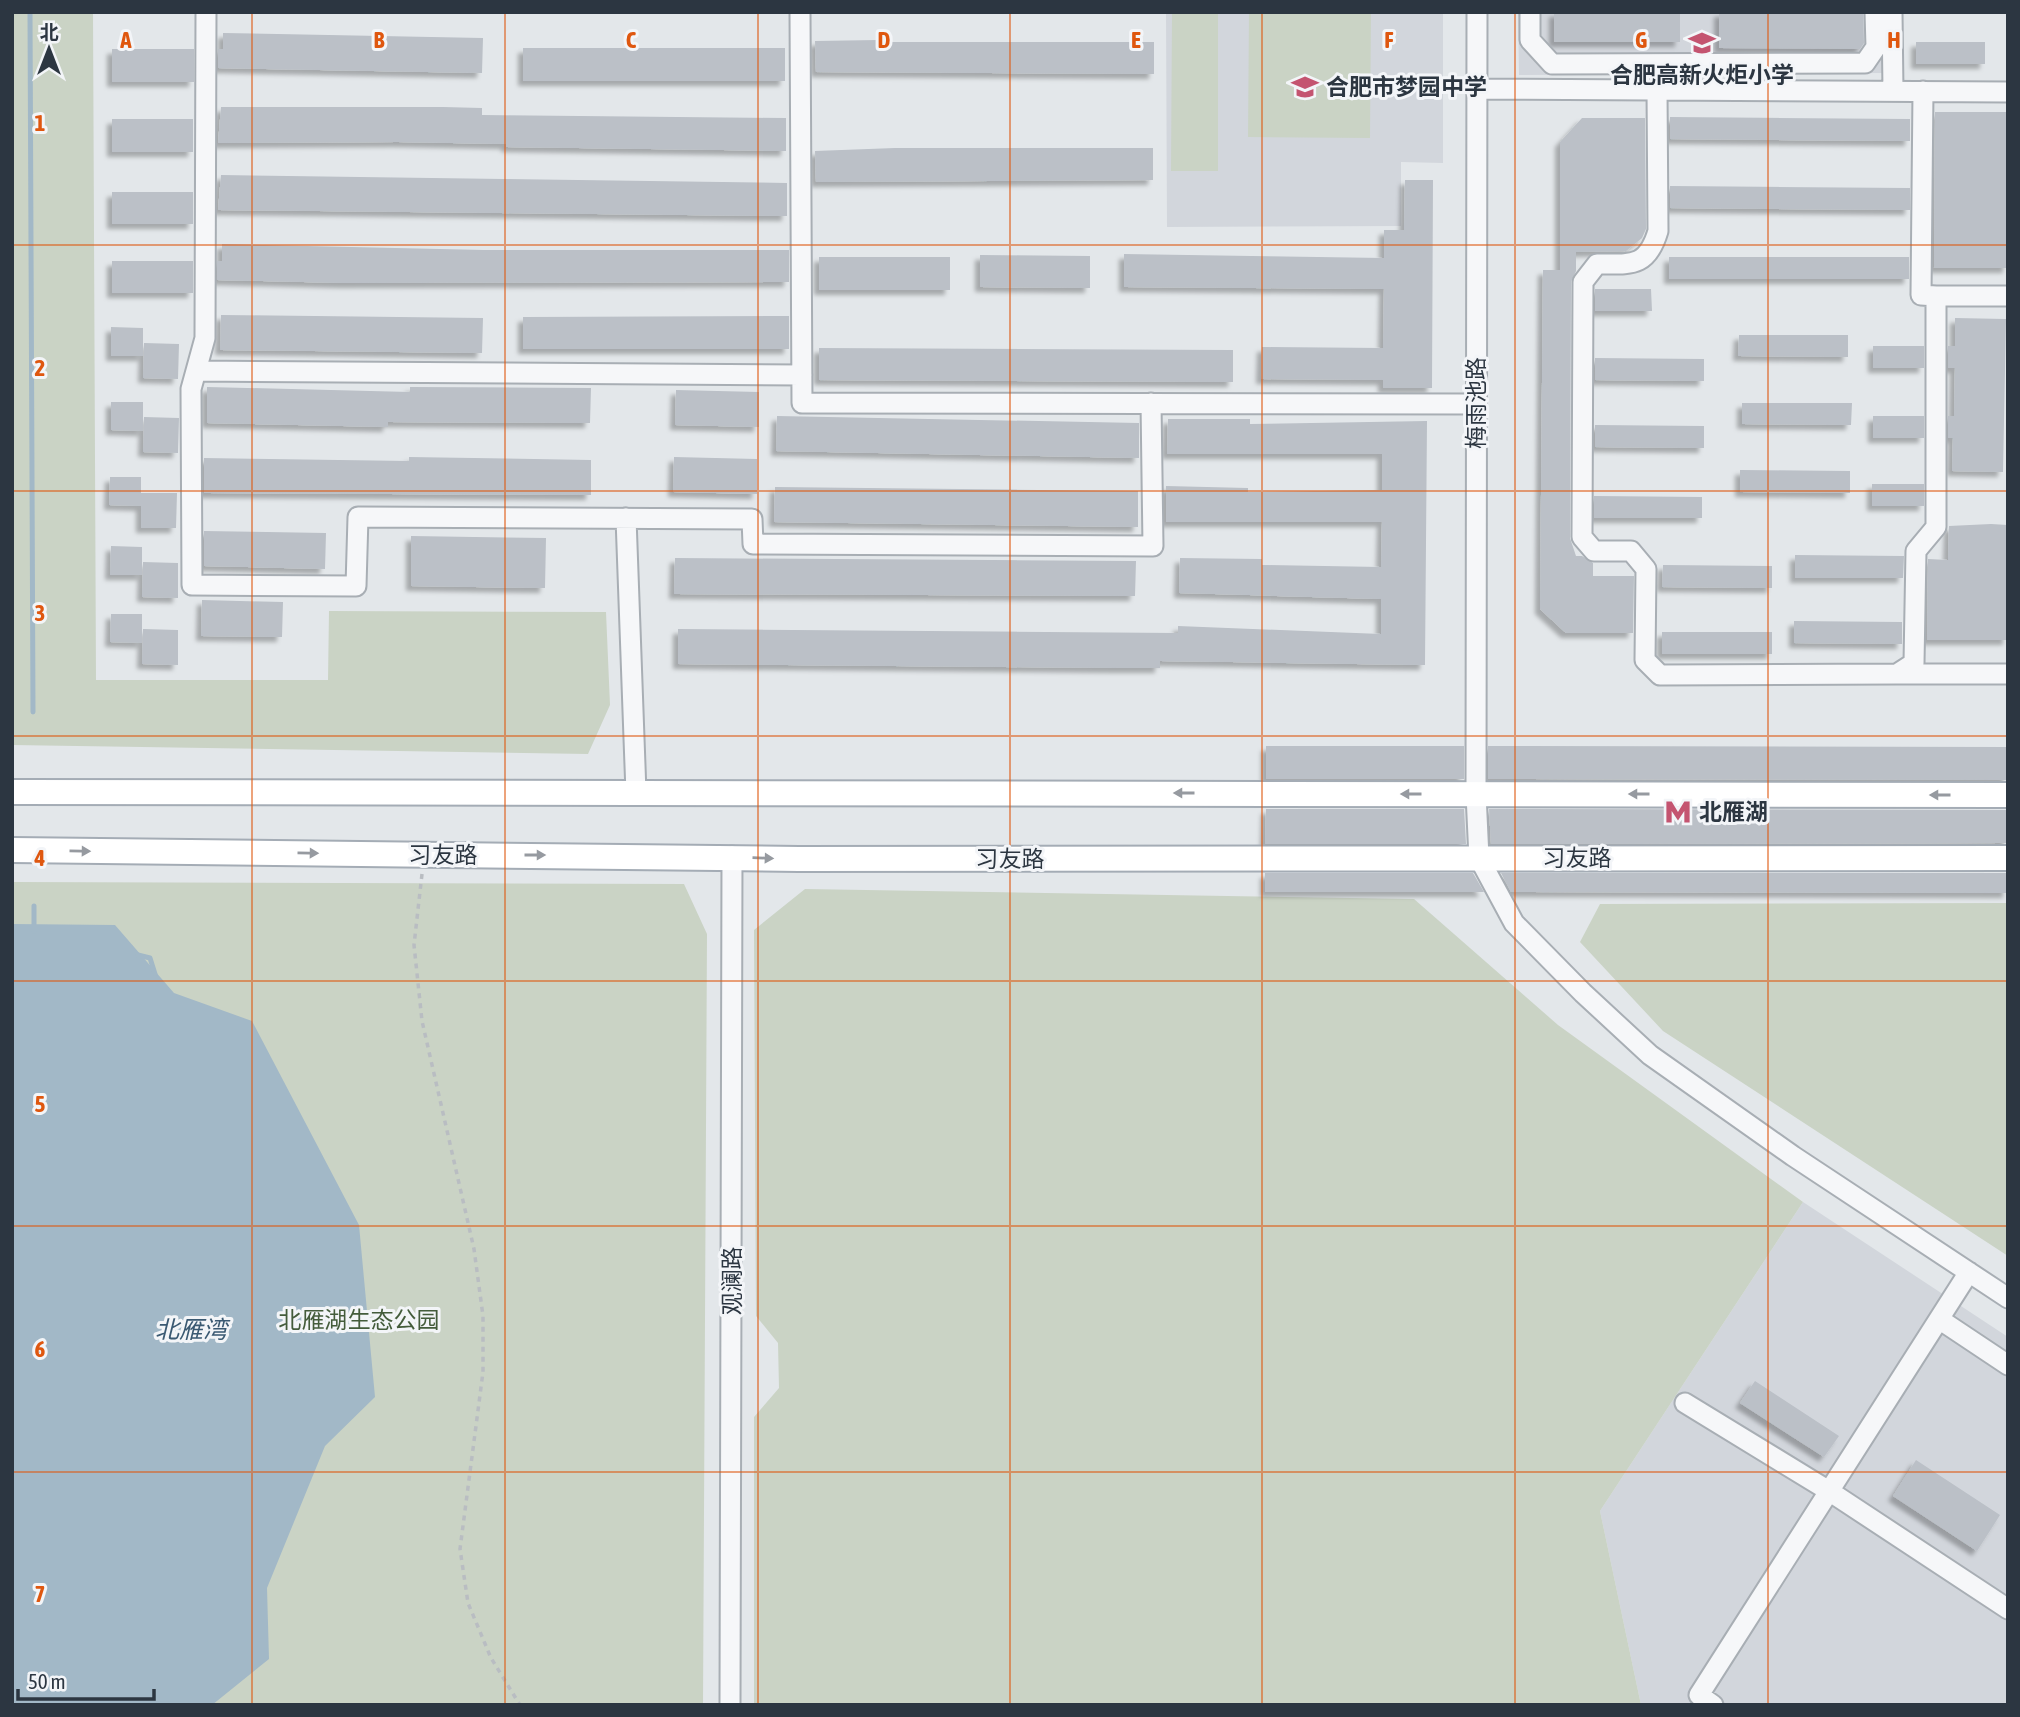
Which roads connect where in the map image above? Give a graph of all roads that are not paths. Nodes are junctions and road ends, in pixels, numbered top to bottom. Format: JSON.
{"nodes":[{"id":1,"x":206,"y":12,"type":"edge"},
{"id":2,"x":800,"y":12,"type":"edge"},
{"id":3,"x":1477,"y":12,"type":"edge"},
{"id":4,"x":1530,"y":12,"type":"edge"},
{"id":5,"x":1875,"y":12,"type":"edge"},
{"id":6,"x":1892,"y":12,"type":"edge"},
{"id":7,"x":1476,"y":89,"type":"junction"},
{"id":8,"x":1657,"y":90,"type":"junction"},
{"id":9,"x":1893,"y":91,"type":"junction"},
{"id":10,"x":1923,"y":91,"type":"junction"},
{"id":11,"x":2008,"y":92,"type":"edge"},
{"id":12,"x":1936,"y":296,"type":"junction"},
{"id":13,"x":2008,"y":296,"type":"edge"},
{"id":14,"x":196,"y":371,"type":"junction"},
{"id":15,"x":802,"y":375,"type":"junction"},
{"id":16,"x":1151,"y":403,"type":"junction"},
{"id":17,"x":1476,"y":404,"type":"junction"},
{"id":18,"x":626,"y":518,"type":"junction"},
{"id":19,"x":1897,"y":674,"type":"junction"},
{"id":20,"x":2008,"y":674,"type":"edge"},
{"id":21,"x":12,"y":792,"type":"edge"},
{"id":22,"x":636,"y":793,"type":"junction"},
{"id":23,"x":1476,"y":794,"type":"junction"},
{"id":24,"x":2008,"y":795,"type":"edge"},
{"id":25,"x":12,"y":850,"type":"edge"},
{"id":26,"x":732,"y":856,"type":"junction"},
{"id":27,"x":1479,"y":858,"type":"junction"},
{"id":28,"x":2008,"y":858,"type":"edge"},
{"id":29,"x":1969,"y":1272,"type":"junction"},
{"id":30,"x":2008,"y":1298,"type":"edge"},
{"id":31,"x":1939,"y":1320,"type":"junction"},
{"id":32,"x":2008,"y":1366,"type":"edge"},
{"id":33,"x":1685,"y":1403,"type":"dead end"},
{"id":34,"x":1829,"y":1491,"type":"junction"},
{"id":35,"x":2008,"y":1609,"type":"edge"},
{"id":36,"x":730,"y":1705,"type":"edge"},
{"id":37,"x":1713,"y":1705,"type":"edge"}],
"edges":[{"from":1,"to":14,"type":"street"},
{"from":2,"to":15,"type":"street"},
{"from":3,"to":7,"type":"street","name":"梅雨池路"},
{"from":4,"to":5,"type":"street"},
{"from":6,"to":9,"type":"street"},
{"from":7,"to":8,"type":"street"},
{"from":7,"to":17,"type":"street","name":"梅雨池路"},
{"from":8,"to":9,"type":"street"},
{"from":8,"to":19,"type":"street"},
{"from":9,"to":10,"type":"street"},
{"from":10,"to":11,"type":"street"},
{"from":10,"to":12,"type":"street"},
{"from":12,"to":13,"type":"street"},
{"from":12,"to":19,"type":"street"},
{"from":14,"to":15,"type":"street"},
{"from":14,"to":18,"type":"street"},
{"from":15,"to":16,"type":"street"},
{"from":16,"to":17,"type":"street"},
{"from":16,"to":18,"type":"street"},
{"from":17,"to":23,"type":"street","name":"梅雨池路"},
{"from":18,"to":22,"type":"street"},
{"from":19,"to":20,"type":"street"},
{"from":21,"to":22,"type":"main road"},
{"from":23,"to":22,"type":"main road","one_way":true},
{"from":24,"to":23,"type":"main road","one_way":true},
{"from":23,"to":27,"type":"street","name":"梅雨池路"},
{"from":25,"to":26,"type":"main road","name":"习友路","one_way":true},
{"from":26,"to":27,"type":"main road","name":"习友路","one_way":true},
{"from":26,"to":36,"type":"street","name":"观澜路"},
{"from":27,"to":28,"type":"main road","name":"习友路"},
{"from":27,"to":29,"type":"street"},
{"from":29,"to":30,"type":"street"},
{"from":29,"to":31,"type":"street"},
{"from":31,"to":32,"type":"street"},
{"from":31,"to":34,"type":"street"},
{"from":33,"to":34,"type":"street"},
{"from":34,"to":35,"type":"street"},
{"from":34,"to":37,"type":"street"}]}
